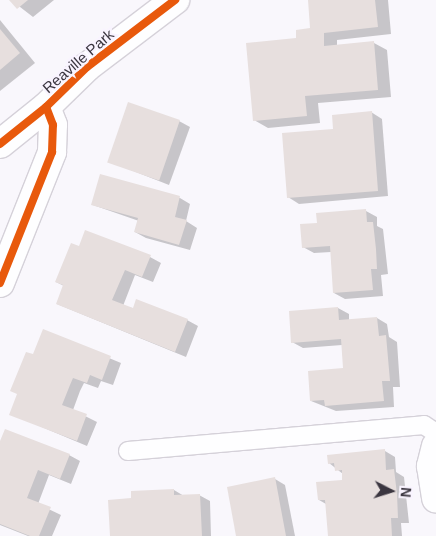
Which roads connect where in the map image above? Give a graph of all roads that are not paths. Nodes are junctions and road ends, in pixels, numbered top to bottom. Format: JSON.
{"nodes":[{"id":1,"x":175,"y":0,"type":"edge"},
{"id":2,"x":46,"y":107,"type":"junction"},
{"id":3,"x":0,"y":144,"type":"edge"},
{"id":4,"x":0,"y":283,"type":"edge"},
{"id":5,"x":436,"y":433,"type":"edge"},
{"id":6,"x":436,"y":446,"type":"edge"},
{"id":7,"x":128,"y":451,"type":"dead end"},
{"id":8,"x":436,"y":499,"type":"edge"}],
"edges":[{"from":1,"to":2,"type":"street","name":"Reaville Park"},
{"from":2,"to":3,"type":"street","name":"Reaville Park"},
{"from":2,"to":4,"type":"street"},
{"from":5,"to":7,"type":"lane"},
{"from":6,"to":8,"type":"street"}]}
